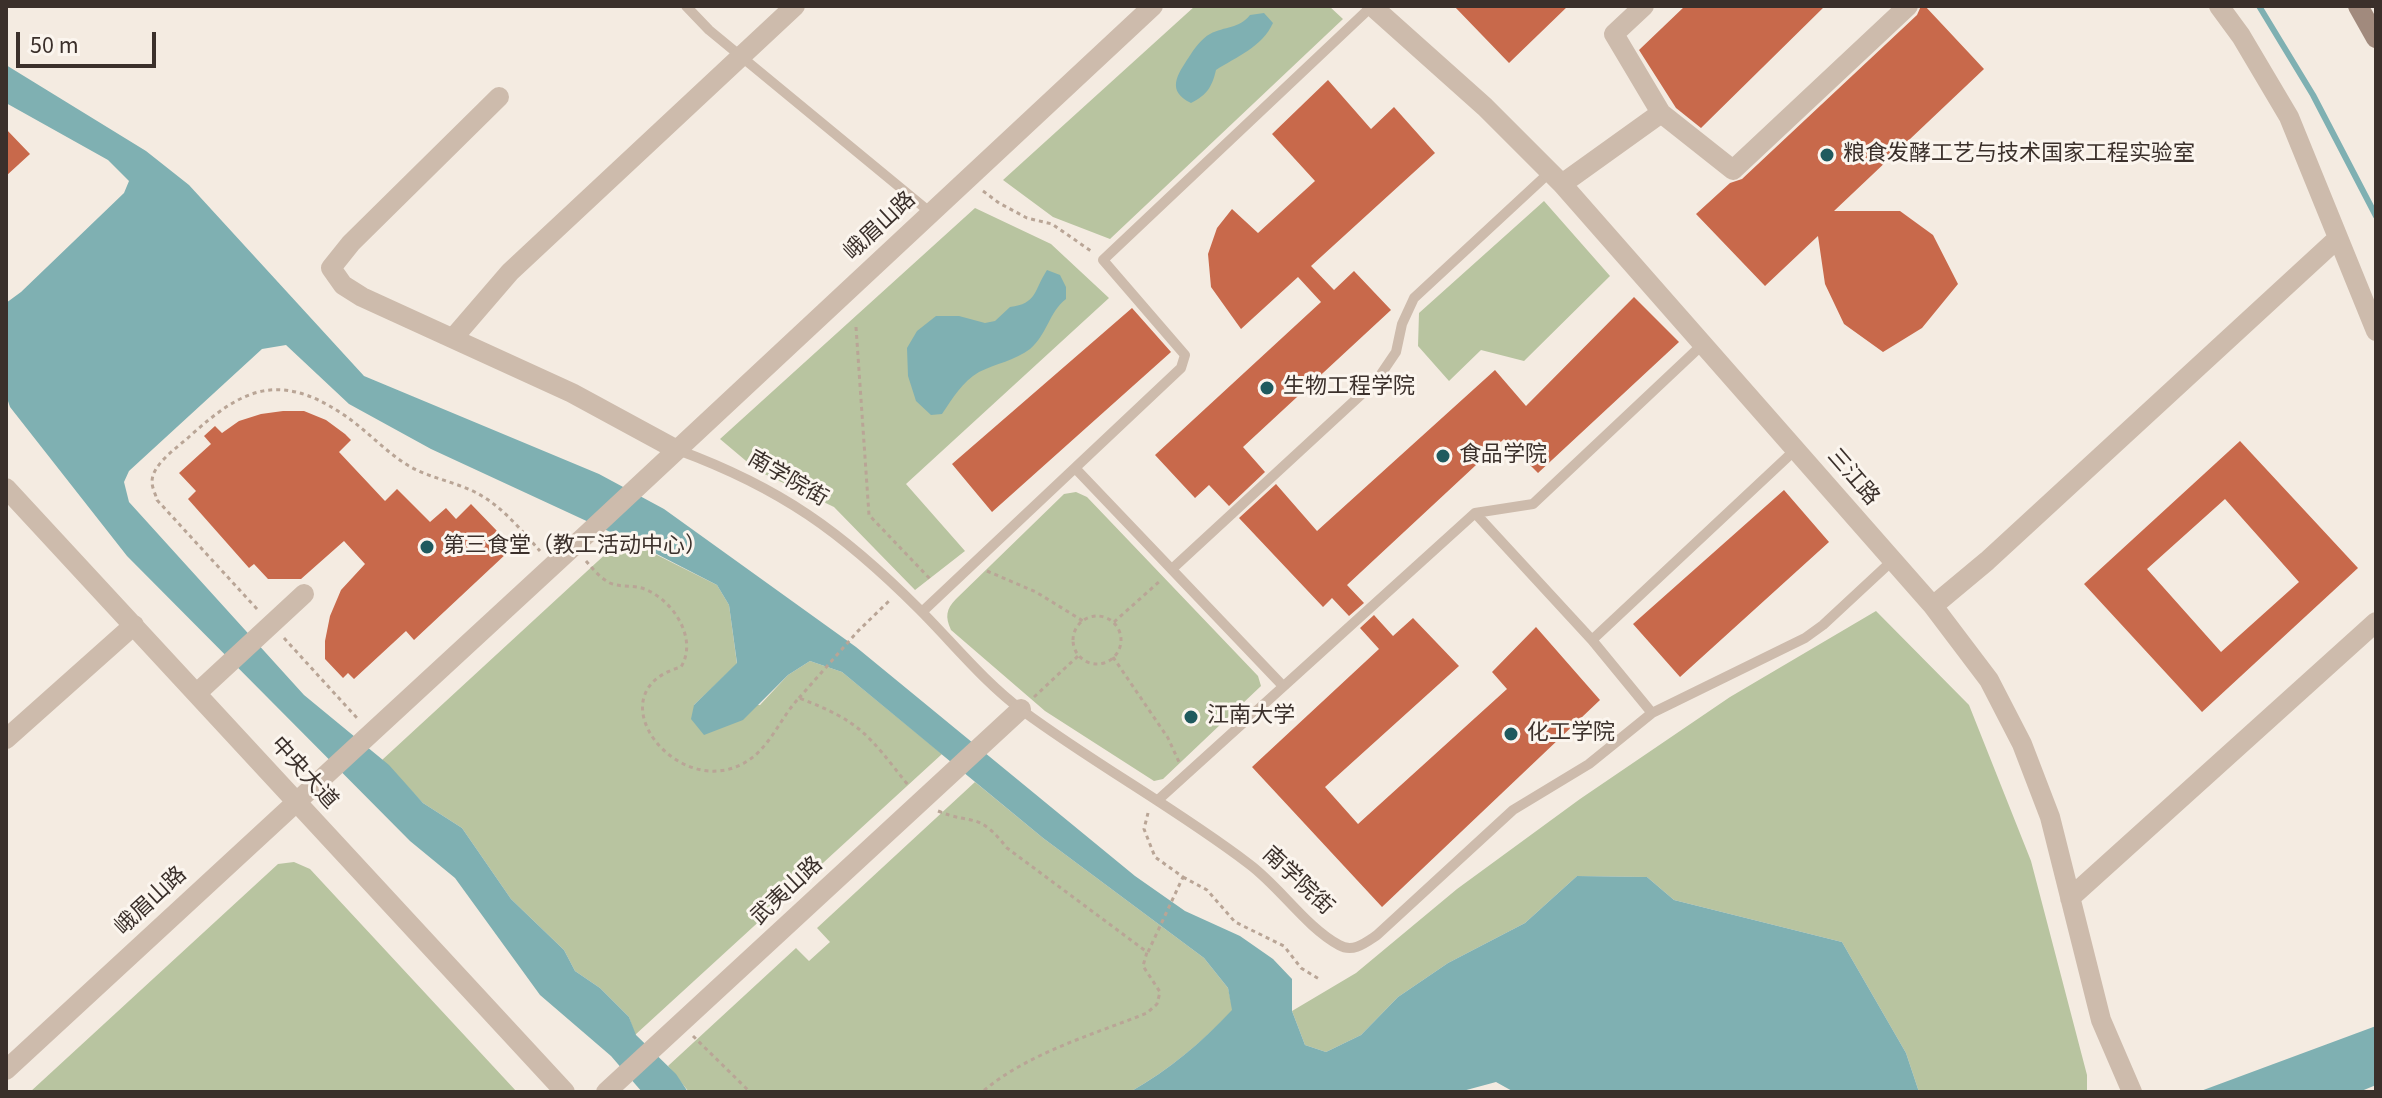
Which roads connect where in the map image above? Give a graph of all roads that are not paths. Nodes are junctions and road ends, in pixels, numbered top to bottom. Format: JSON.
{"nodes":[{"id":1,"x":686,"y":6,"type":"edge"},
{"id":2,"x":795,"y":6,"type":"edge"},
{"id":3,"x":1153,"y":6,"type":"edge"},
{"id":4,"x":1372,"y":6,"type":"edge"},
{"id":5,"x":1644,"y":6,"type":"edge"},
{"id":6,"x":1908,"y":6,"type":"edge"},
{"id":7,"x":2219,"y":6,"type":"edge"},
{"id":8,"x":2358,"y":6,"type":"edge"},
{"id":9,"x":2376,"y":38,"type":"edge"},
{"id":10,"x":741,"y":57,"type":"junction"},
{"id":11,"x":499,"y":97,"type":"dead end"},
{"id":12,"x":1661,"y":113,"type":"junction"},
{"id":13,"x":1556,"y":178,"type":"junction"},
{"id":14,"x":931,"y":213,"type":"junction"},
{"id":15,"x":2337,"y":239,"type":"junction"},
{"id":16,"x":2376,"y":331,"type":"edge"},
{"id":17,"x":454,"y":337,"type":"junction"},
{"id":18,"x":1703,"y":344,"type":"junction"},
{"id":19,"x":677,"y":450,"type":"junction"},
{"id":20,"x":1795,"y":450,"type":"junction"},
{"id":21,"x":1075,"y":468,"type":"junction"},
{"id":22,"x":6,"y":488,"type":"edge"},
{"id":23,"x":1475,"y":513,"type":"junction"},
{"id":24,"x":1893,"y":560,"type":"junction"},
{"id":25,"x":1172,"y":569,"type":"junction"},
{"id":26,"x":304,"y":594,"type":"dead end"},
{"id":27,"x":1933,"y":606,"type":"junction"},
{"id":28,"x":922,"y":612,"type":"junction"},
{"id":29,"x":2376,"y":622,"type":"edge"},
{"id":30,"x":134,"y":625,"type":"junction"},
{"id":31,"x":1592,"y":640,"type":"junction"},
{"id":32,"x":1283,"y":686,"type":"junction"},
{"id":33,"x":197,"y":693,"type":"junction"},
{"id":34,"x":1021,"y":709,"type":"junction"},
{"id":35,"x":1652,"y":713,"type":"junction"},
{"id":36,"x":6,"y":739,"type":"edge"},
{"id":37,"x":1158,"y":800,"type":"junction"},
{"id":38,"x":296,"y":802,"type":"junction"},
{"id":39,"x":2070,"y":898,"type":"junction"},
{"id":40,"x":6,"y":1070,"type":"edge"},
{"id":41,"x":612,"y":1086,"type":"edge"},
{"id":42,"x":2130,"y":1089,"type":"edge"},
{"id":43,"x":565,"y":1092,"type":"edge"}],
"edges":[{"from":1,"to":10,"type":"lane"},
{"from":2,"to":10,"type":"street"},
{"from":3,"to":14,"type":"street","name":"峨眉山路"},
{"from":4,"to":13,"type":"street","name":"三江路"},
{"from":4,"to":21,"type":"lane"},
{"from":5,"to":12,"type":"street"},
{"from":6,"to":12,"type":"street"},
{"from":7,"to":15,"type":"street"},
{"from":8,"to":9,"type":"main road"},
{"from":10,"to":14,"type":"lane"},
{"from":10,"to":17,"type":"street"},
{"from":11,"to":17,"type":"street"},
{"from":12,"to":13,"type":"street"},
{"from":13,"to":18,"type":"street","name":"三江路"},
{"from":13,"to":25,"type":"lane"},
{"from":14,"to":19,"type":"street","name":"峨眉山路"},
{"from":15,"to":16,"type":"street"},
{"from":15,"to":27,"type":"street"},
{"from":17,"to":19,"type":"street"},
{"from":18,"to":20,"type":"street","name":"三江路"},
{"from":18,"to":23,"type":"lane"},
{"from":19,"to":28,"type":"lane","name":"南学院街"},
{"from":19,"to":38,"type":"street","name":"峨眉山路"},
{"from":20,"to":24,"type":"street","name":"三江路"},
{"from":20,"to":31,"type":"lane"},
{"from":21,"to":25,"type":"lane"},
{"from":21,"to":28,"type":"lane"},
{"from":22,"to":30,"type":"street","name":"中央大道"},
{"from":23,"to":31,"type":"lane"},
{"from":23,"to":32,"type":"lane"},
{"from":24,"to":27,"type":"street","name":"三江路"},
{"from":24,"to":35,"type":"lane","name":"南学院街"},
{"from":25,"to":32,"type":"lane"},
{"from":26,"to":33,"type":"street"},
{"from":27,"to":39,"type":"street","name":"三江路"},
{"from":28,"to":34,"type":"lane","name":"南学院街"},
{"from":29,"to":39,"type":"street"},
{"from":30,"to":33,"type":"street","name":"中央大道"},
{"from":30,"to":36,"type":"street"},
{"from":31,"to":35,"type":"lane"},
{"from":32,"to":37,"type":"lane"},
{"from":33,"to":38,"type":"street","name":"中央大道"},
{"from":34,"to":37,"type":"lane","name":"南学院街"},
{"from":34,"to":41,"type":"street","name":"武夷山路"},
{"from":35,"to":37,"type":"lane","name":"南学院街"},
{"from":38,"to":40,"type":"street","name":"峨眉山路"},
{"from":38,"to":43,"type":"street","name":"中央大道"},
{"from":39,"to":42,"type":"street","name":"三江路"}]}
